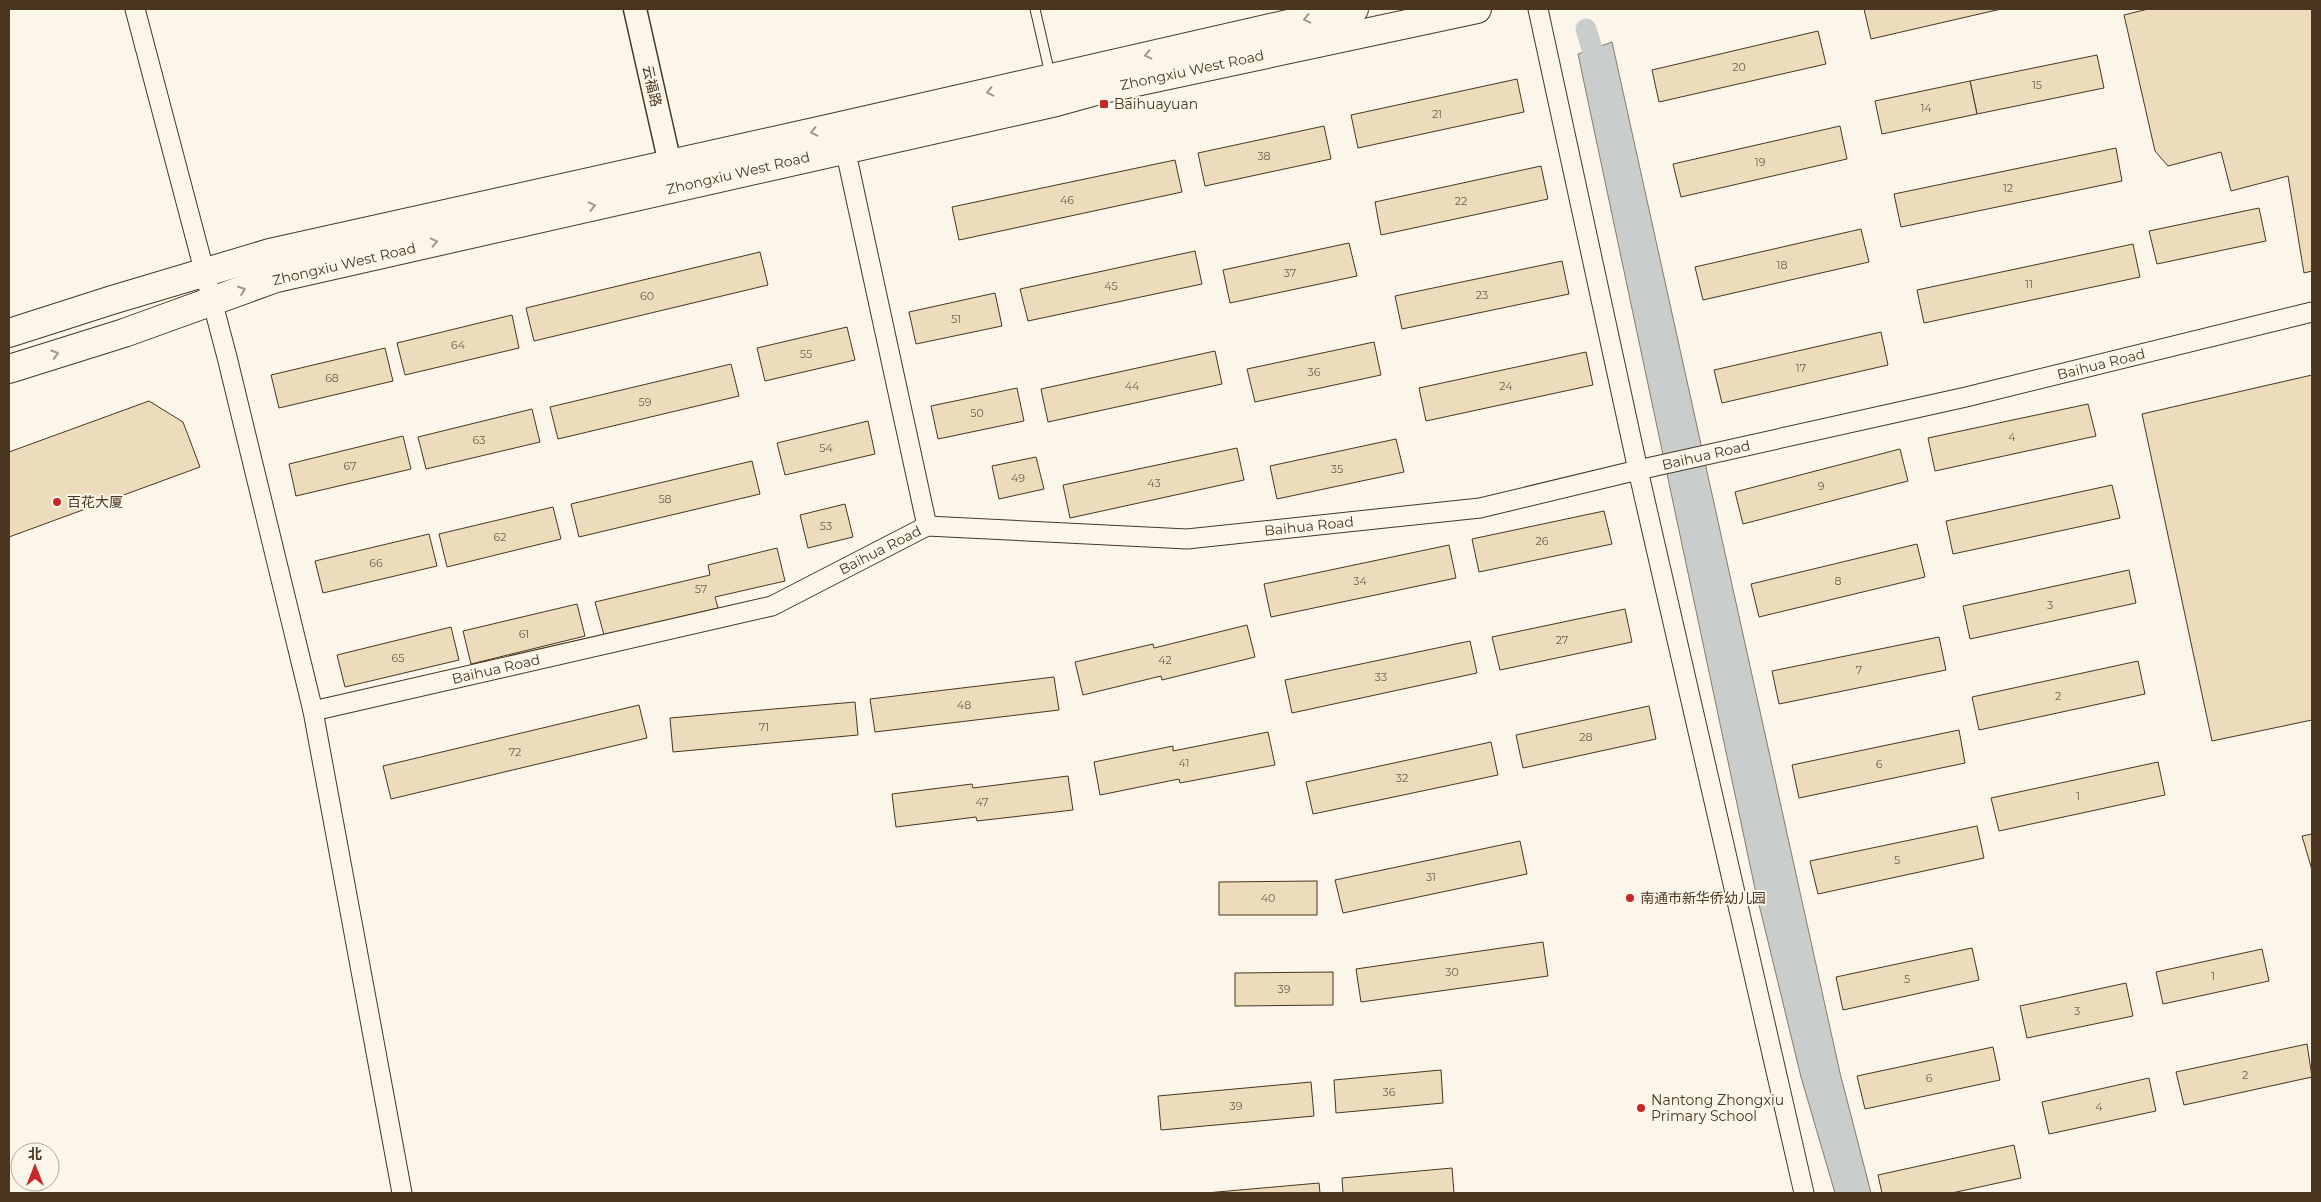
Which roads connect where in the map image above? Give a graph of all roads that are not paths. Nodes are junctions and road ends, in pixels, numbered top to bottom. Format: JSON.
{"nodes":[{"id":1,"x":135,"y":9,"type":"edge"},
{"id":2,"x":634,"y":9,"type":"edge"},
{"id":3,"x":1035,"y":9,"type":"edge"},
{"id":4,"x":1354,"y":9,"type":"edge"},
{"id":5,"x":1476,"y":9,"type":"edge"},
{"id":6,"x":1538,"y":9,"type":"edge"},
{"id":7,"x":1053,"y":90,"type":"junction"},
{"id":8,"x":843,"y":137,"type":"junction"},
{"id":9,"x":670,"y":164,"type":"junction"},
{"id":10,"x":204,"y":272,"type":"junction"},
{"id":11,"x":211,"y":302,"type":"junction"},
{"id":12,"x":2312,"y":312,"type":"edge"},
{"id":13,"x":9,"y":333,"type":"edge"},
{"id":14,"x":9,"y":369,"type":"edge"},
{"id":15,"x":1646,"y":468,"type":"junction"},
{"id":16,"x":927,"y":526,"type":"junction"},
{"id":17,"x":313,"y":711,"type":"junction"},
{"id":18,"x":402,"y":1193,"type":"edge"},
{"id":19,"x":1804,"y":1193,"type":"edge"}],
"edges":[{"from":1,"to":10,"type":"street"},
{"from":2,"to":9,"type":"street","name":"云福路"},
{"from":3,"to":7,"type":"lane"},
{"from":4,"to":7,"type":"main road","name":"Zhongxiu West Road","one_way":true},
{"from":5,"to":7,"type":"main road","name":"Zhongxiu West Road"},
{"from":6,"to":15,"type":"street"},
{"from":7,"to":8,"type":"main road","name":"Zhongxiu West Road"},
{"from":8,"to":9,"type":"main road","name":"Zhongxiu West Road","one_way":true},
{"from":11,"to":8,"type":"main road","name":"Zhongxiu West Road","one_way":true},
{"from":8,"to":16,"type":"street"},
{"from":9,"to":10,"type":"main road","name":"Zhongxiu West Road"},
{"from":10,"to":11,"type":"street"},
{"from":10,"to":13,"type":"main road","name":"Zhongxiu West Road"},
{"from":14,"to":11,"type":"main road","name":"Zhongxiu West Road","one_way":true},
{"from":11,"to":17,"type":"street"},
{"from":12,"to":15,"type":"street","name":"Baihua Road"},
{"from":15,"to":16,"type":"street","name":"Baihua Road"},
{"from":15,"to":19,"type":"street"},
{"from":16,"to":17,"type":"street","name":"Baihua Road"},
{"from":17,"to":18,"type":"street"}]}
